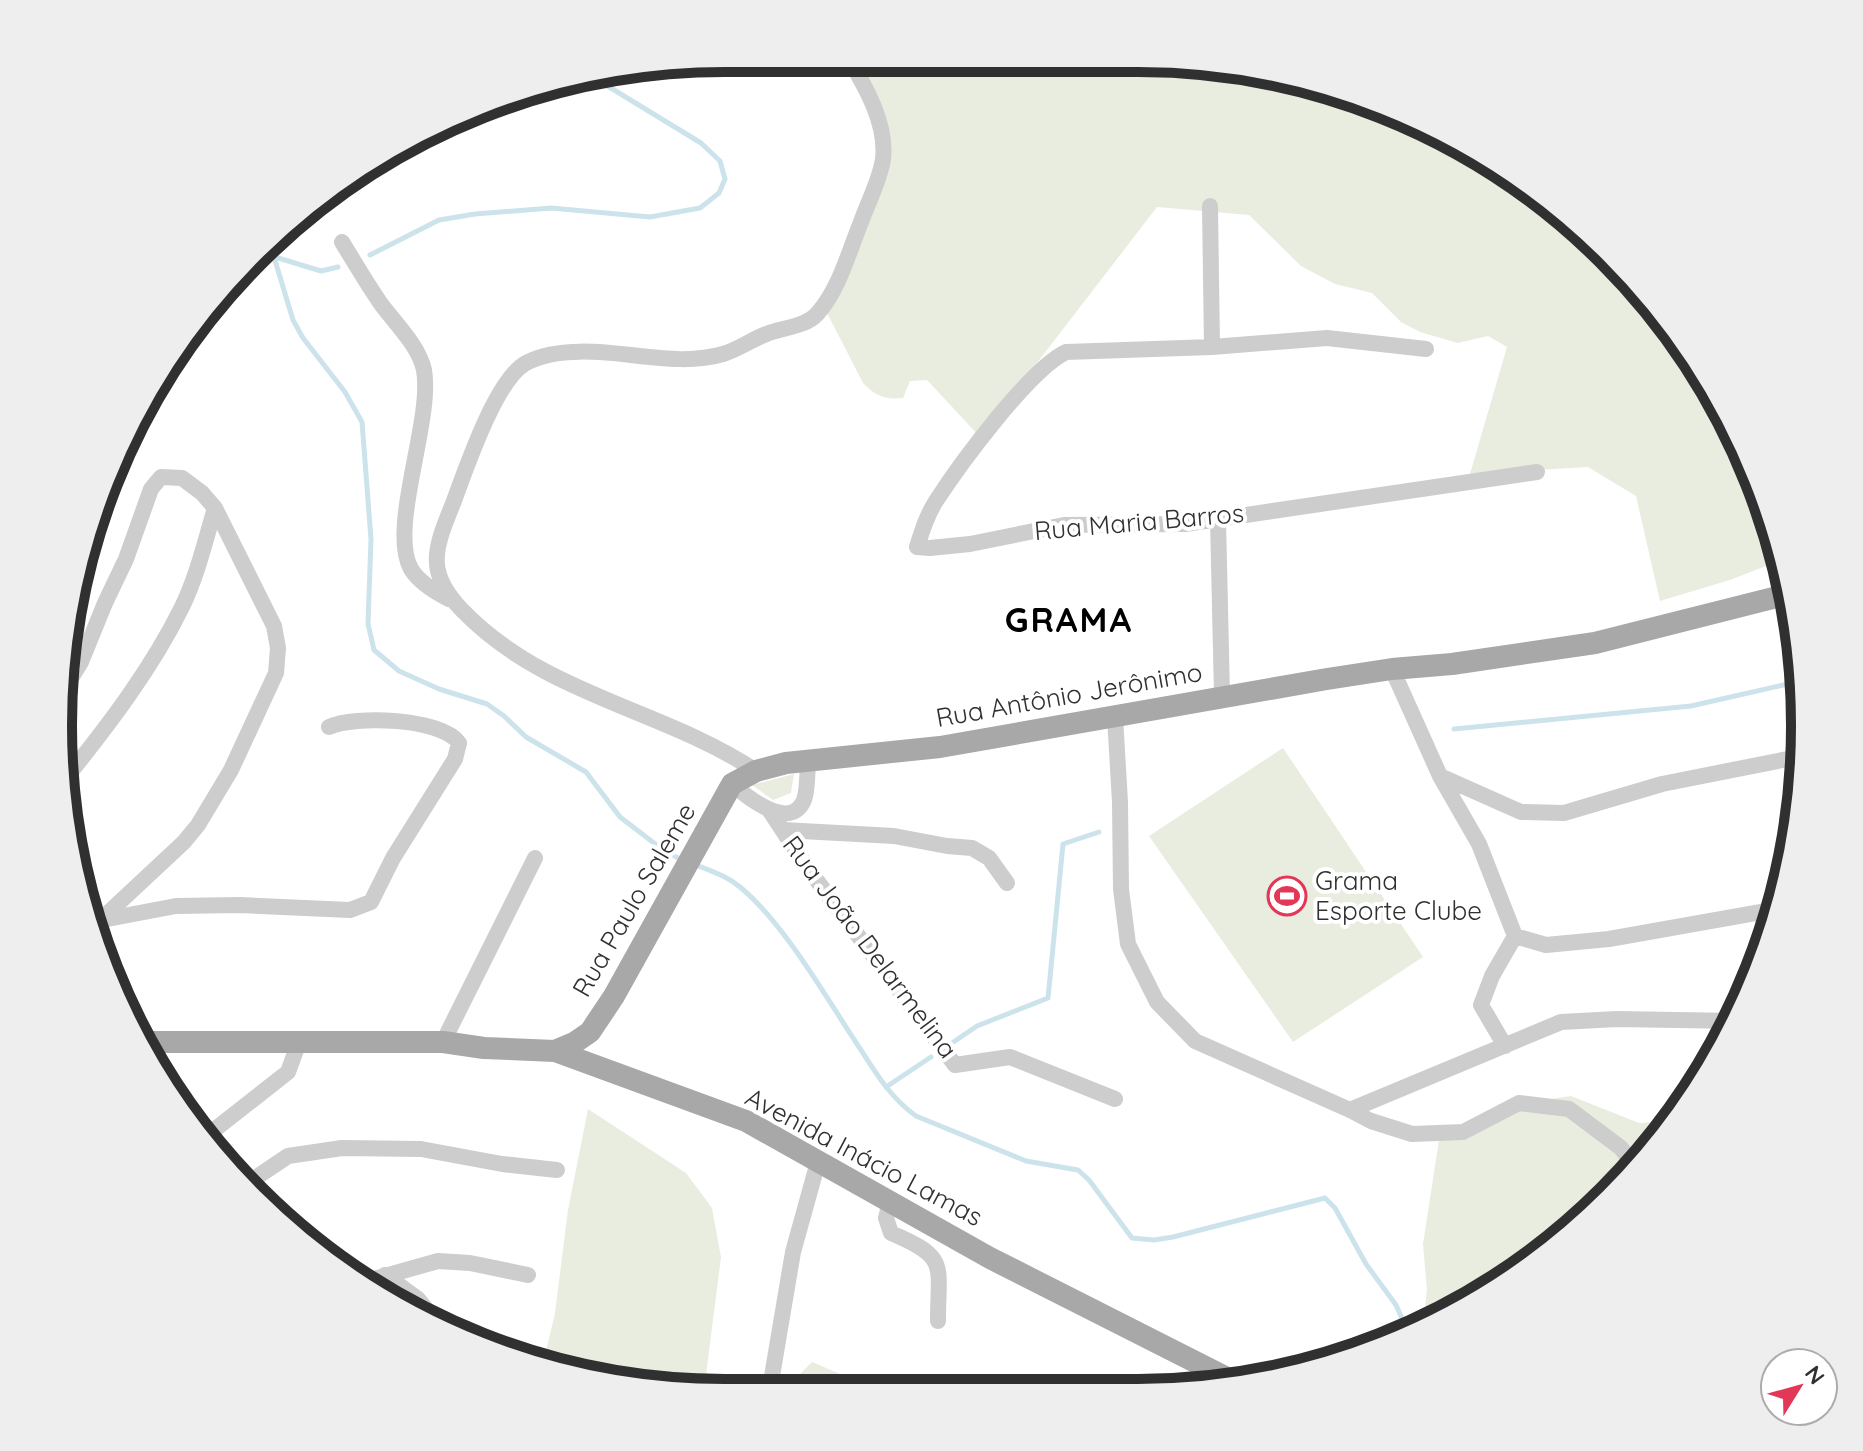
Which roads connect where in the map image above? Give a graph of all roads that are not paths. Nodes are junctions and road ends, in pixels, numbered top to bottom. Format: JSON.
{"nodes":[{"id":1,"x":857,"y":72,"type":"edge"},
{"id":2,"x":1210,"y":206,"type":"dead end"},
{"id":3,"x":342,"y":242,"type":"dead end"},
{"id":4,"x":1212,"y":347,"type":"junction"},
{"id":5,"x":1426,"y":349,"type":"dead end"},
{"id":6,"x":1537,"y":472,"type":"dead end"},
{"id":7,"x":215,"y":508,"type":"junction"},
{"id":8,"x":1218,"y":519,"type":"junction"},
{"id":9,"x":1778,"y":597,"type":"edge"},
{"id":10,"x":455,"y":602,"type":"junction"},
{"id":11,"x":76,"y":656,"type":"edge"},
{"id":12,"x":1392,"y":669,"type":"junction"},
{"id":13,"x":1222,"y":696,"type":"junction"},
{"id":14,"x":1115,"y":717,"type":"junction"},
{"id":15,"x":329,"y":727,"type":"dead end"},
{"id":16,"x":1790,"y":759,"type":"edge"},
{"id":17,"x":808,"y":761,"type":"junction"},
{"id":18,"x":73,"y":768,"type":"edge"},
{"id":19,"x":756,"y":771,"type":"junction"},
{"id":20,"x":1440,"y":776,"type":"junction"},
{"id":21,"x":732,"y":784,"type":"junction"},
{"id":22,"x":770,"y":811,"type":"junction"},
{"id":23,"x":783,"y":830,"type":"junction"},
{"id":24,"x":535,"y":858,"type":"dead end"},
{"id":25,"x":1007,"y":883,"type":"dead end"},
{"id":26,"x":1764,"y":912,"type":"edge"},
{"id":27,"x":102,"y":919,"type":"edge"},
{"id":28,"x":103,"y":922,"type":"edge"},
{"id":29,"x":1515,"y":936,"type":"junction"},
{"id":30,"x":1721,"y":1021,"type":"edge"},
{"id":31,"x":154,"y":1042,"type":"edge"},
{"id":32,"x":299,"y":1042,"type":"junction"},
{"id":33,"x":443,"y":1042,"type":"junction"},
{"id":34,"x":1505,"y":1046,"type":"junction"},
{"id":35,"x":555,"y":1051,"type":"junction"},
{"id":36,"x":1115,"y":1099,"type":"dead end"},
{"id":37,"x":1350,"y":1110,"type":"junction"},
{"id":38,"x":213,"y":1131,"type":"edge"},
{"id":39,"x":1628,"y":1157,"type":"edge"},
{"id":40,"x":818,"y":1162,"type":"junction"},
{"id":41,"x":557,"y":1170,"type":"dead end"},
{"id":42,"x":254,"y":1179,"type":"edge"},
{"id":43,"x":890,"y":1202,"type":"junction"},
{"id":44,"x":385,"y":1275,"type":"junction"},
{"id":45,"x":528,"y":1275,"type":"dead end"},
{"id":46,"x":377,"y":1278,"type":"edge"},
{"id":47,"x":422,"y":1304,"type":"edge"},
{"id":48,"x":938,"y":1321,"type":"dead end"},
{"id":49,"x":1219,"y":1374,"type":"edge"},
{"id":50,"x":772,"y":1379,"type":"edge"}],
"edges":[{"from":1,"to":10,"type":"street"},
{"from":2,"to":4,"type":"street"},
{"from":3,"to":10,"type":"street"},
{"from":4,"to":5,"type":"street","name":"Rua Maria Barros"},
{"from":4,"to":8,"type":"street","name":"Rua Maria Barros"},
{"from":6,"to":8,"type":"street","name":"Rua Maria Barros"},
{"from":7,"to":11,"type":"street"},
{"from":7,"to":18,"type":"street"},
{"from":7,"to":27,"type":"street"},
{"from":8,"to":13,"type":"street"},
{"from":9,"to":12,"type":"main road","name":"Rua Antônio Jerônimo"},
{"from":10,"to":19,"type":"street"},
{"from":12,"to":13,"type":"main road","name":"Rua Antônio Jerônimo"},
{"from":12,"to":20,"type":"street"},
{"from":13,"to":14,"type":"main road","name":"Rua Antônio Jerônimo"},
{"from":14,"to":17,"type":"main road","name":"Rua Antônio Jerônimo"},
{"from":14,"to":37,"type":"street"},
{"from":15,"to":28,"type":"street"},
{"from":16,"to":20,"type":"street"},
{"from":17,"to":19,"type":"main road","name":"Rua Antônio Jerônimo"},
{"from":17,"to":22,"type":"street"},
{"from":19,"to":21,"type":"main road"},
{"from":20,"to":29,"type":"street"},
{"from":21,"to":22,"type":"street"},
{"from":21,"to":35,"type":"main road","name":"Rua Paulo Saleme"},
{"from":22,"to":23,"type":"street","name":"Rua João Delarmelina"},
{"from":23,"to":25,"type":"street"},
{"from":23,"to":36,"type":"street","name":"Rua João Delarmelina"},
{"from":24,"to":33,"type":"street"},
{"from":26,"to":29,"type":"street"},
{"from":29,"to":34,"type":"street"},
{"from":30,"to":34,"type":"street"},
{"from":31,"to":32,"type":"main road","name":"Avenida Inácio Lamas"},
{"from":32,"to":33,"type":"main road","name":"Avenida Inácio Lamas"},
{"from":32,"to":38,"type":"street"},
{"from":33,"to":35,"type":"main road","name":"Avenida Inácio Lamas"},
{"from":34,"to":37,"type":"street"},
{"from":35,"to":40,"type":"main road","name":"Avenida Inácio Lamas"},
{"from":37,"to":39,"type":"street"},
{"from":40,"to":43,"type":"main road","name":"Avenida Inácio Lamas"},
{"from":40,"to":50,"type":"street"},
{"from":41,"to":42,"type":"street"},
{"from":43,"to":48,"type":"street"},
{"from":43,"to":49,"type":"main road","name":"Avenida Inácio Lamas"},
{"from":44,"to":45,"type":"street"},
{"from":44,"to":46,"type":"street"},
{"from":44,"to":47,"type":"street"}]}
